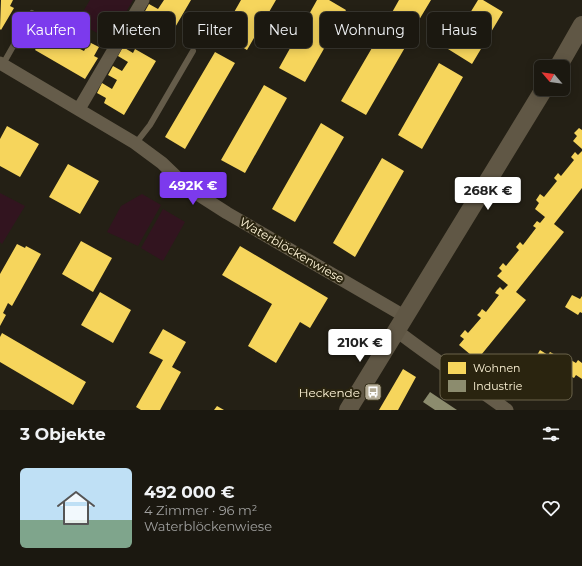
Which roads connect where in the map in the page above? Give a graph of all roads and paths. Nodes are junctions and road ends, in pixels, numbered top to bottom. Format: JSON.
{"nodes":[{"id":1,"x":144,"y":0,"type":"edge"},
{"id":2,"x":582,"y":26,"type":"edge"},
{"id":3,"x":12,"y":47,"type":"edge"},
{"id":4,"x":193,"y":51,"type":"dead end"},
{"id":5,"x":562,"y":60,"type":"edge"},
{"id":6,"x":2,"y":64,"type":"edge"},
{"id":7,"x":540,"y":96,"type":"edge"},
{"id":8,"x":79,"y":109,"type":"junction"},
{"id":9,"x":136,"y":143,"type":"junction"},
{"id":10,"x":402,"y":324,"type":"junction"},
{"id":11,"x":440,"y":363,"type":"edge"},
{"id":12,"x":493,"y":400,"type":"edge"},
{"id":13,"x":348,"y":410,"type":"edge"},
{"id":14,"x":507,"y":410,"type":"edge"}],
"edges":[{"from":1,"to":8,"type":"street"},
{"from":2,"to":5,"type":"main road"},
{"from":3,"to":6,"type":"lane"},
{"from":4,"to":9,"type":"lane"},
{"from":6,"to":8,"type":"street","name":"Waterblöckenwiese"},
{"from":7,"to":10,"type":"main road"},
{"from":8,"to":9,"type":"street","name":"Waterblöckenwiese"},
{"from":9,"to":10,"type":"street","name":"Waterblöckenwiese"},
{"from":10,"to":11,"type":"street","name":"Waterblöckenwiese"},
{"from":10,"to":13,"type":"main road"},
{"from":12,"to":14,"type":"street","name":"Waterblöckenwiese"}]}
